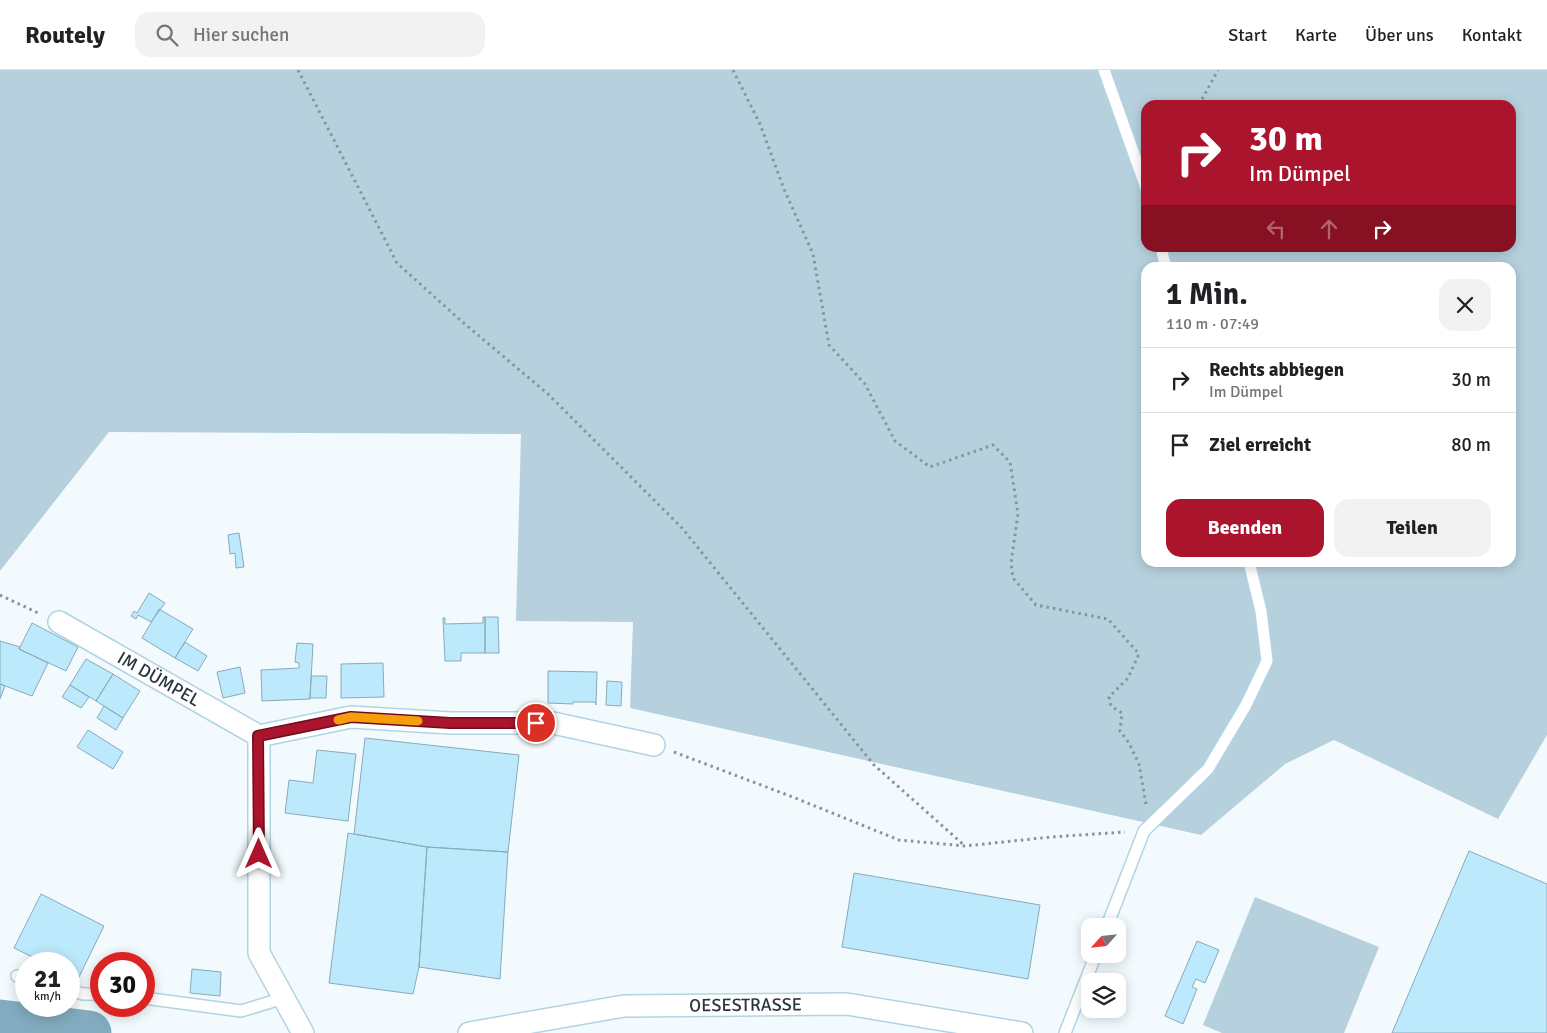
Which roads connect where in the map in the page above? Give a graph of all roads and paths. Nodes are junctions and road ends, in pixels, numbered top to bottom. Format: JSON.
{"nodes":[{"id":1,"x":298,"y":70,"type":"edge"},
{"id":2,"x":733,"y":70,"type":"edge"},
{"id":3,"x":1104,"y":70,"type":"edge"},
{"id":4,"x":1218,"y":70,"type":"edge"},
{"id":5,"x":1202,"y":100,"type":"edge"},
{"id":6,"x":1141,"y":174,"type":"edge"},
{"id":7,"x":1250,"y":567,"type":"edge"},
{"id":8,"x":0,"y":595,"type":"edge"},
{"id":9,"x":59,"y":622,"type":"joint"},
{"id":10,"x":258,"y":736,"type":"junction"},
{"id":11,"x":654,"y":745,"type":"joint"},
{"id":12,"x":1142,"y":831,"type":"junction"},
{"id":13,"x":965,"y":846,"type":"junction"},
{"id":14,"x":1110,"y":918,"type":"edge"},
{"id":15,"x":1092,"y":963,"type":"edge"},
{"id":16,"x":284,"y":998,"type":"junction"},
{"id":17,"x":155,"y":999,"type":"edge"},
{"id":18,"x":303,"y":1033,"type":"edge"},
{"id":19,"x":469,"y":1033,"type":"edge"},
{"id":20,"x":1022,"y":1033,"type":"edge"},
{"id":21,"x":1065,"y":1033,"type":"edge"}],
"edges":[{"from":1,"to":13,"type":"path"},
{"from":2,"to":12,"type":"path"},
{"from":3,"to":6,"type":"lane"},
{"from":4,"to":5,"type":"path"},
{"from":7,"to":12,"type":"lane"},
{"from":8,"to":9,"type":"path"},
{"from":9,"to":10,"type":"street","name":"IM DÜMPEL"},
{"from":10,"to":11,"type":"street"},
{"from":10,"to":16,"type":"street"},
{"from":11,"to":13,"type":"path"},
{"from":12,"to":13,"type":"path"},
{"from":12,"to":14,"type":"lane"},
{"from":15,"to":21,"type":"lane"},
{"from":16,"to":17,"type":"lane"},
{"from":16,"to":18,"type":"street"},
{"from":19,"to":20,"type":"street","name":"OESESTRASSE"}]}
